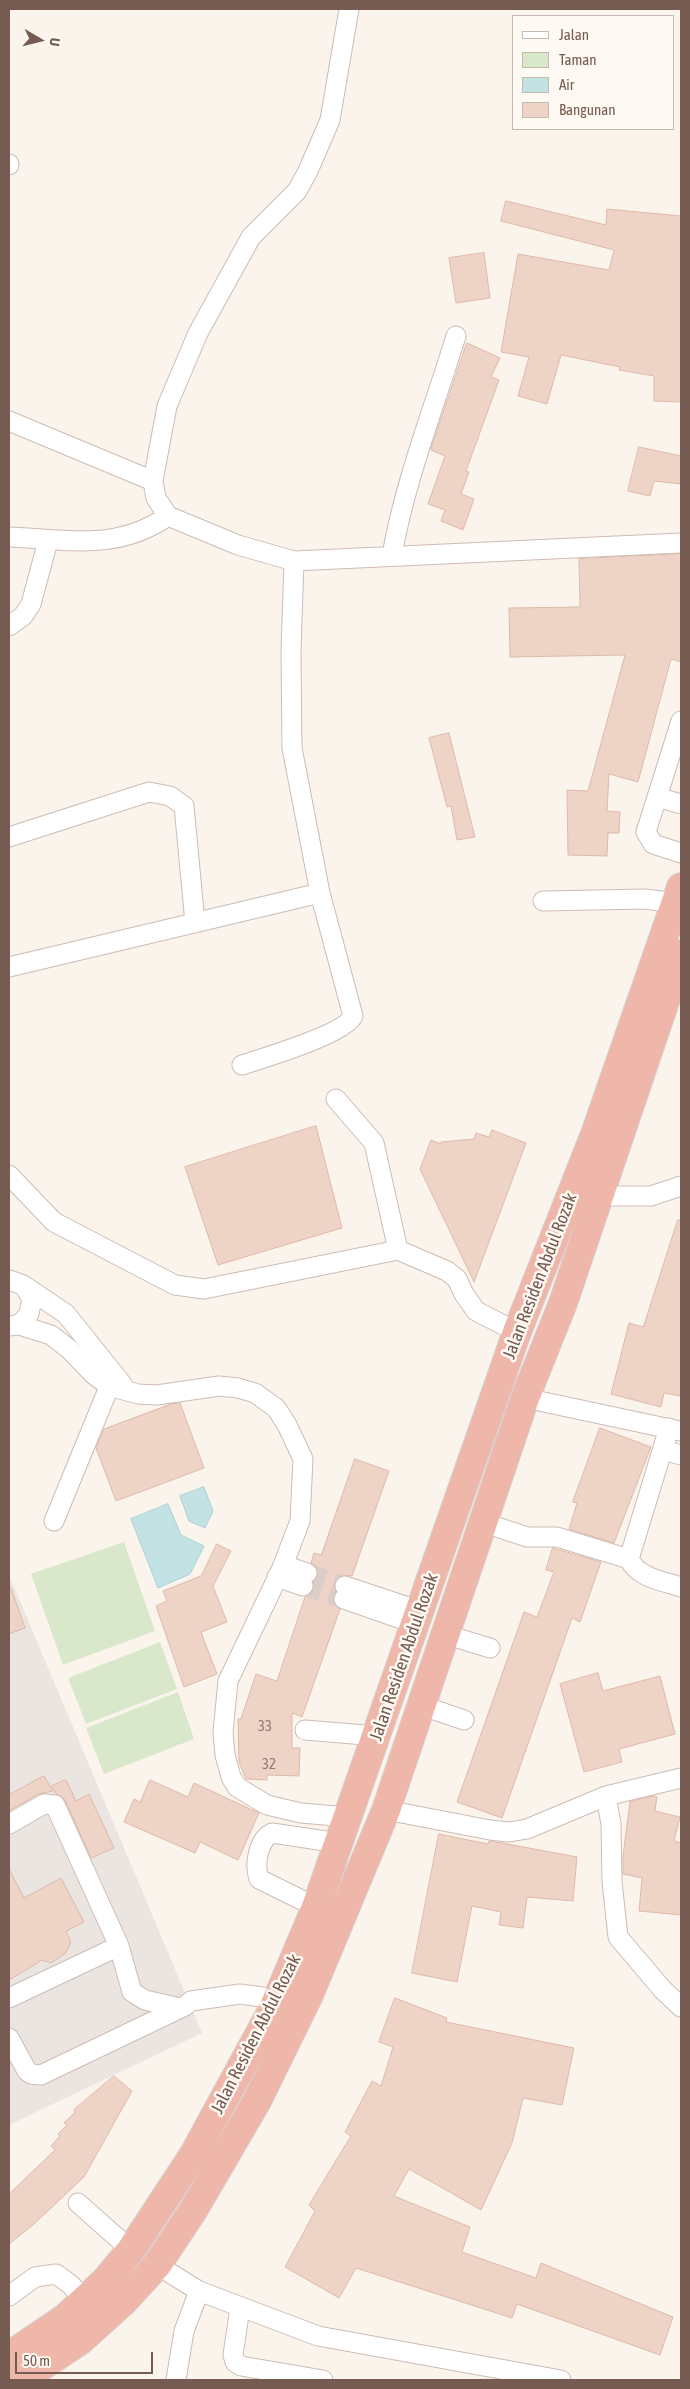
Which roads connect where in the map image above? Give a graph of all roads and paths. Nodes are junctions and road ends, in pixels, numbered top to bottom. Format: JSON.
{"nodes":[{"id":1,"x":349,"y":9,"type":"edge"},
{"id":2,"x":456,"y":336,"type":"dead end"},
{"id":3,"x":9,"y":421,"type":"edge"},
{"id":4,"x":152,"y":481,"type":"junction"},
{"id":5,"x":168,"y":516,"type":"junction"},
{"id":6,"x":9,"y":537,"type":"edge"},
{"id":7,"x":48,"y":541,"type":"junction"},
{"id":8,"x":681,"y":542,"type":"edge"},
{"id":9,"x":392,"y":556,"type":"junction"},
{"id":10,"x":294,"y":561,"type":"junction"},
{"id":11,"x":9,"y":626,"type":"edge"},
{"id":12,"x":681,"y":721,"type":"edge"},
{"id":13,"x":674,"y":772,"type":"edge"},
{"id":14,"x":657,"y":797,"type":"junction"},
{"id":15,"x":681,"y":804,"type":"edge"},
{"id":16,"x":9,"y":837,"type":"edge"},
{"id":17,"x":681,"y":853,"type":"edge"},
{"id":18,"x":320,"y":892,"type":"junction"},
{"id":19,"x":679,"y":895,"type":"edge"},
{"id":20,"x":543,"y":901,"type":"dead end"},
{"id":21,"x":195,"y":923,"type":"junction"},
{"id":22,"x":681,"y":954,"type":"edge"},
{"id":23,"x":9,"y":967,"type":"edge"},
{"id":24,"x":242,"y":1065,"type":"dead end"},
{"id":25,"x":336,"y":1100,"type":"dead end"},
{"id":26,"x":9,"y":1175,"type":"edge"},
{"id":27,"x":681,"y":1186,"type":"edge"},
{"id":28,"x":599,"y":1196,"type":"junction"},
{"id":29,"x":398,"y":1250,"type":"junction"},
{"id":30,"x":16,"y":1283,"type":"edge"},
{"id":31,"x":14,"y":1325,"type":"edge"},
{"id":32,"x":517,"y":1332,"type":"junction"},
{"id":33,"x":112,"y":1380,"type":"junction"},
{"id":34,"x":525,"y":1398,"type":"junction"},
{"id":35,"x":669,"y":1439,"type":"edge"},
{"id":36,"x":681,"y":1455,"type":"edge"},
{"id":37,"x":54,"y":1521,"type":"dead end"},
{"id":38,"x":482,"y":1522,"type":"junction"},
{"id":39,"x":629,"y":1558,"type":"junction"},
{"id":40,"x":280,"y":1571,"type":"junction"},
{"id":41,"x":305,"y":1579,"type":"tunnel mouth"},
{"id":42,"x":681,"y":1587,"type":"edge"},
{"id":43,"x":342,"y":1592,"type":"tunnel mouth"},
{"id":44,"x":418,"y":1618,"type":"junction"},
{"id":45,"x":444,"y":1634,"type":"junction"},
{"id":46,"x":490,"y":1648,"type":"dead end"},
{"id":47,"x":420,"y":1705,"type":"junction"},
{"id":48,"x":464,"y":1720,"type":"dead end"},
{"id":49,"x":304,"y":1730,"type":"dead end"},
{"id":50,"x":377,"y":1736,"type":"junction"},
{"id":51,"x":681,"y":1778,"type":"edge"},
{"id":52,"x":606,"y":1796,"type":"junction"},
{"id":53,"x":386,"y":1810,"type":"junction"},
{"id":54,"x":348,"y":1817,"type":"junction"},
{"id":55,"x":9,"y":1824,"type":"edge"},
{"id":56,"x":327,"y":1841,"type":"junction"},
{"id":57,"x":305,"y":1901,"type":"junction"},
{"id":58,"x":119,"y":1946,"type":"junction"},
{"id":59,"x":9,"y":1998,"type":"edge"},
{"id":60,"x":275,"y":2004,"type":"junction"},
{"id":61,"x":183,"y":2007,"type":"junction"},
{"id":62,"x":681,"y":2007,"type":"edge"},
{"id":63,"x":9,"y":2038,"type":"edge"},
{"id":64,"x":78,"y":2203,"type":"dead end"},
{"id":65,"x":128,"y":2247,"type":"junction"},
{"id":66,"x":157,"y":2265,"type":"junction"},
{"id":67,"x":199,"y":2291,"type":"junction"},
{"id":68,"x":9,"y":2296,"type":"edge"},
{"id":69,"x":81,"y":2296,"type":"junction"},
{"id":70,"x":240,"y":2308,"type":"junction"},
{"id":71,"x":9,"y":2356,"type":"edge"},
{"id":72,"x":528,"y":2378,"type":"edge"},
{"id":73,"x":21,"y":2380,"type":"edge"},
{"id":74,"x":176,"y":2380,"type":"edge"},
{"id":75,"x":323,"y":2380,"type":"edge"},
{"id":76,"x":561,"y":2380,"type":"edge"}],
"edges":[{"from":1,"to":4,"type":"street"},
{"from":2,"to":9,"type":"street"},
{"from":3,"to":4,"type":"street"},
{"from":4,"to":5,"type":"street"},
{"from":5,"to":7,"type":"street"},
{"from":5,"to":10,"type":"street"},
{"from":6,"to":7,"type":"street"},
{"from":7,"to":11,"type":"street"},
{"from":8,"to":9,"type":"street"},
{"from":9,"to":10,"type":"street"},
{"from":10,"to":18,"type":"street"},
{"from":12,"to":13,"type":"street"},
{"from":13,"to":14,"type":"street"},
{"from":14,"to":15,"type":"street"},
{"from":14,"to":17,"type":"street"},
{"from":16,"to":21,"type":"street"},
{"from":18,"to":21,"type":"street"},
{"from":18,"to":24,"type":"street"},
{"from":19,"to":20,"type":"street"},
{"from":19,"to":32,"type":"highway","name":"Jalan Residen Abdul Rozak"},
{"from":21,"to":23,"type":"street"},
{"from":22,"to":28,"type":"highway","name":"Jalan Residen Abdul Rozak"},
{"from":25,"to":29,"type":"street"},
{"from":26,"to":29,"type":"street"},
{"from":27,"to":28,"type":"street"},
{"from":28,"to":34,"type":"highway","name":"Jalan Residen Abdul Rozak"},
{"from":29,"to":32,"type":"street"},
{"from":30,"to":31,"type":"street"},
{"from":30,"to":33,"type":"street"},
{"from":31,"to":33,"type":"street"},
{"from":32,"to":44,"type":"highway","name":"Jalan Residen Abdul Rozak"},
{"from":33,"to":37,"type":"street"},
{"from":33,"to":40,"type":"street"},
{"from":34,"to":35,"type":"street"},
{"from":34,"to":38,"type":"highway","name":"Jalan Residen Abdul Rozak"},
{"from":35,"to":36,"type":"street"},
{"from":35,"to":39,"type":"street"},
{"from":38,"to":39,"type":"street"},
{"from":38,"to":45,"type":"highway","name":"Jalan Residen Abdul Rozak"},
{"from":39,"to":42,"type":"street"},
{"from":40,"to":41,"type":"street"},
{"from":40,"to":54,"type":"street"},
{"from":43,"to":44,"type":"street"},
{"from":44,"to":50,"type":"highway","name":"Jalan Residen Abdul Rozak"},
{"from":45,"to":46,"type":"street"},
{"from":45,"to":47,"type":"highway","name":"Jalan Residen Abdul Rozak"},
{"from":47,"to":48,"type":"street"},
{"from":47,"to":53,"type":"highway","name":"Jalan Residen Abdul Rozak"},
{"from":49,"to":50,"type":"street"},
{"from":50,"to":54,"type":"highway","name":"Jalan Residen Abdul Rozak"},
{"from":51,"to":52,"type":"street"},
{"from":52,"to":53,"type":"street"},
{"from":52,"to":62,"type":"street"},
{"from":53,"to":66,"type":"highway","name":"Jalan Residen Abdul Rozak"},
{"from":54,"to":56,"type":"highway","name":"Jalan Residen Abdul Rozak"},
{"from":55,"to":58,"type":"street"},
{"from":56,"to":57,"type":"highway","name":"Jalan Residen Abdul Rozak"},
{"from":56,"to":57,"type":"street"},
{"from":57,"to":60,"type":"highway","name":"Jalan Residen Abdul Rozak"},
{"from":58,"to":59,"type":"street"},
{"from":58,"to":61,"type":"street"},
{"from":60,"to":61,"type":"street"},
{"from":60,"to":65,"type":"highway","name":"Jalan Residen Abdul Rozak"},
{"from":61,"to":63,"type":"street"},
{"from":64,"to":65,"type":"street"},
{"from":65,"to":66,"type":"highway"},
{"from":65,"to":69,"type":"highway","name":"Jalan Residen Abdul Rozak"},
{"from":66,"to":67,"type":"street"},
{"from":66,"to":73,"type":"highway","name":"Jalan Residen Abdul Rozak"},
{"from":67,"to":70,"type":"street"},
{"from":67,"to":74,"type":"street"},
{"from":68,"to":69,"type":"street"},
{"from":69,"to":71,"type":"highway","name":"Jalan Residen Abdul Rozak"},
{"from":70,"to":72,"type":"street"},
{"from":70,"to":75,"type":"street"},
{"from":72,"to":76,"type":"street"}]}
